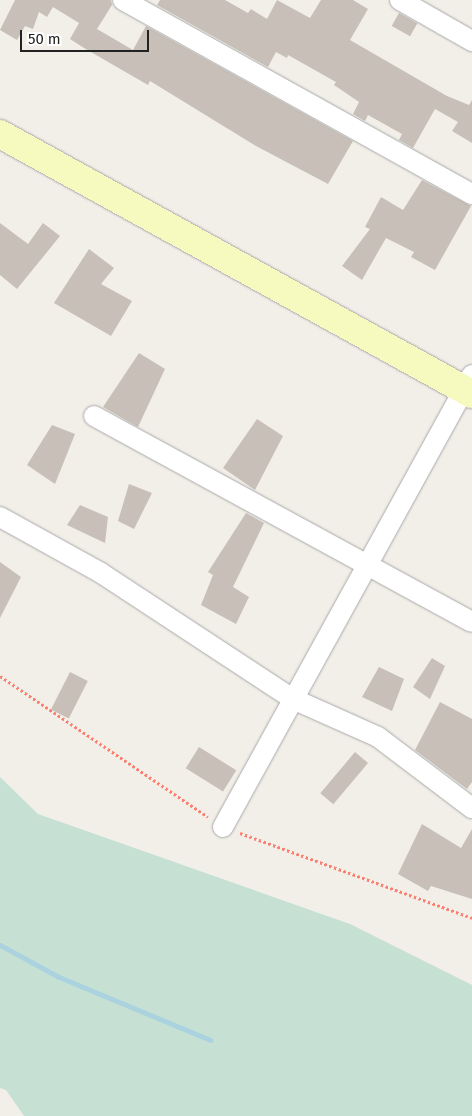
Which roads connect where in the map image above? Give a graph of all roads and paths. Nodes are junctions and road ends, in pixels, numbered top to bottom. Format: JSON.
{"nodes":[{"id":1,"x":123,"y":0,"type":"edge"},
{"id":2,"x":400,"y":0,"type":"edge"},
{"id":3,"x":472,"y":41,"type":"edge"},
{"id":4,"x":0,"y":134,"type":"edge"},
{"id":5,"x":472,"y":194,"type":"edge"},
{"id":6,"x":469,"y":386,"type":"edge"},
{"id":7,"x":94,"y":416,"type":"dead end"},
{"id":8,"x":0,"y":517,"type":"edge"},
{"id":9,"x":367,"y":565,"type":"junction"},
{"id":10,"x":472,"y":622,"type":"edge"},
{"id":11,"x":293,"y":699,"type":"junction"},
{"id":12,"x":472,"y":808,"type":"edge"},
{"id":13,"x":223,"y":827,"type":"dead end"}],
"edges":[{"from":1,"to":5,"type":"street"},
{"from":2,"to":3,"type":"street"},
{"from":4,"to":6,"type":"street"},
{"from":6,"to":9,"type":"street"},
{"from":7,"to":9,"type":"street"},
{"from":8,"to":11,"type":"street"},
{"from":9,"to":10,"type":"street"},
{"from":9,"to":11,"type":"street"},
{"from":11,"to":12,"type":"street"},
{"from":11,"to":13,"type":"street"}]}
